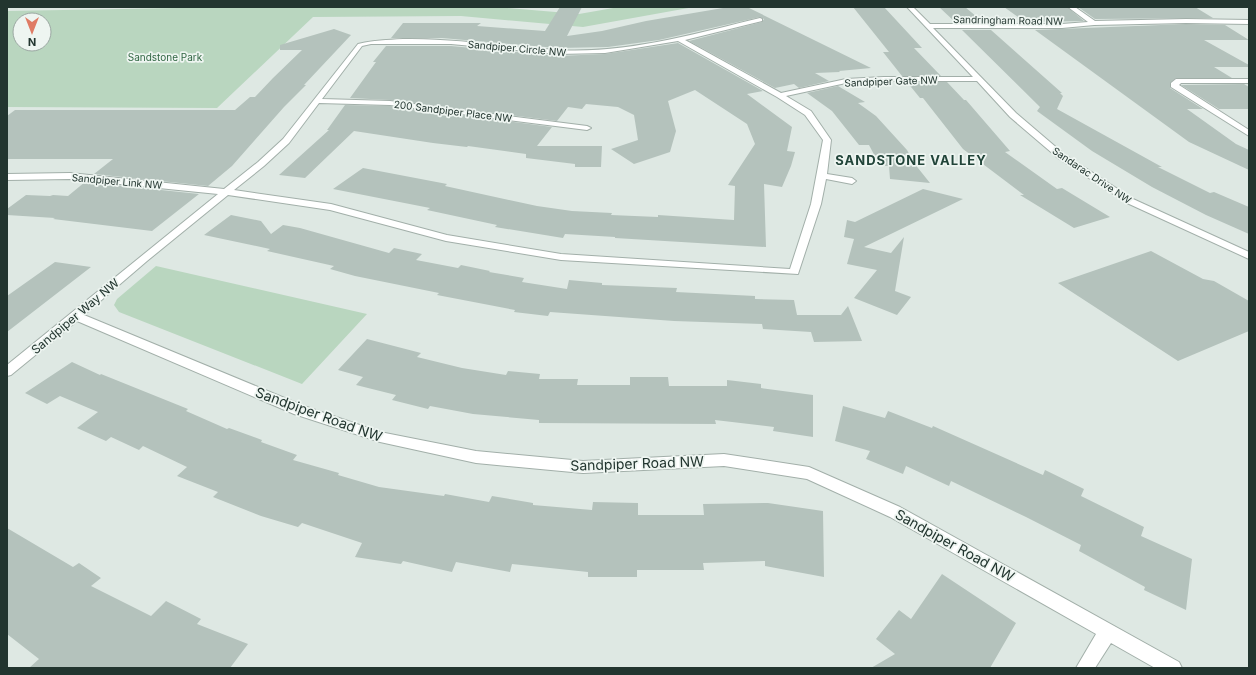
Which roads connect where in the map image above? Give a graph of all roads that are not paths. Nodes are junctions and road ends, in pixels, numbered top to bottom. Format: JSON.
{"nodes":[{"id":1,"x":910,"y":7,"type":"edge"},
{"id":2,"x":1071,"y":7,"type":"edge"},
{"id":3,"x":921,"y":19,"type":"junction"},
{"id":4,"x":990,"y":19,"type":"dead end"},
{"id":5,"x":1021,"y":19,"type":"dead end"},
{"id":6,"x":760,"y":20,"type":"dead end"},
{"id":7,"x":1249,"y":22,"type":"edge"},
{"id":8,"x":1094,"y":23,"type":"junction"},
{"id":9,"x":929,"y":26,"type":"junction"},
{"id":10,"x":679,"y":39,"type":"junction"},
{"id":11,"x":979,"y":79,"type":"junction"},
{"id":12,"x":1249,"y":81,"type":"edge"},
{"id":13,"x":780,"y":94,"type":"junction"},
{"id":14,"x":318,"y":101,"type":"junction"},
{"id":15,"x":587,"y":128,"type":"dead end"},
{"id":16,"x":1249,"y":134,"type":"edge"},
{"id":17,"x":822,"y":176,"type":"junction"},
{"id":18,"x":7,"y":177,"type":"edge"},
{"id":19,"x":852,"y":181,"type":"dead end"},
{"id":20,"x":227,"y":192,"type":"junction"},
{"id":21,"x":1249,"y":256,"type":"edge"},
{"id":22,"x":143,"y":259,"type":"joint"},
{"id":23,"x":76,"y":316,"type":"junction"},
{"id":24,"x":7,"y":372,"type":"edge"},
{"id":25,"x":1108,"y":631,"type":"junction"},
{"id":26,"x":1085,"y":668,"type":"edge"},
{"id":27,"x":1173,"y":668,"type":"edge"}],
"edges":[{"from":1,"to":3,"type":"street","name":"Sandarac Drive NW"},
{"from":2,"to":8,"type":"street"},
{"from":3,"to":4,"type":"street","name":"Sandringham Road NW"},
{"from":3,"to":9,"type":"street","name":"Sandarac Drive NW"},
{"from":5,"to":8,"type":"street","name":"Sandringham Road NW"},
{"from":6,"to":10,"type":"street","name":"Sandpiper Circle NW"},
{"from":7,"to":8,"type":"street","name":"Sandringham Road NW"},
{"from":8,"to":9,"type":"street","name":"Sandringham Road NW"},
{"from":9,"to":11,"type":"street","name":"Sandarac Drive NW"},
{"from":10,"to":13,"type":"street"},
{"from":10,"to":14,"type":"street","name":"Sandpiper Circle NW"},
{"from":11,"to":13,"type":"street","name":"Sandpiper Gate NW"},
{"from":11,"to":21,"type":"street","name":"Sandarac Drive NW"},
{"from":12,"to":16,"type":"street"},
{"from":13,"to":17,"type":"street"},
{"from":14,"to":15,"type":"street","name":"200 Sandpiper Place NW"},
{"from":14,"to":20,"type":"street","name":"Sandpiper Circle NW"},
{"from":17,"to":19,"type":"street"},
{"from":17,"to":20,"type":"street"},
{"from":18,"to":20,"type":"street","name":"Sandpiper Link NW"},
{"from":20,"to":22,"type":"street","name":"Sandpiper Circle NW"},
{"from":22,"to":23,"type":"street","name":"Sandpiper Way NW"},
{"from":23,"to":24,"type":"street","name":"Sandpiper Way NW"},
{"from":23,"to":25,"type":"street","name":"Sandpiper Road NW"},
{"from":25,"to":26,"type":"street"},
{"from":25,"to":27,"type":"street","name":"Sandpiper Road NW"}]}
